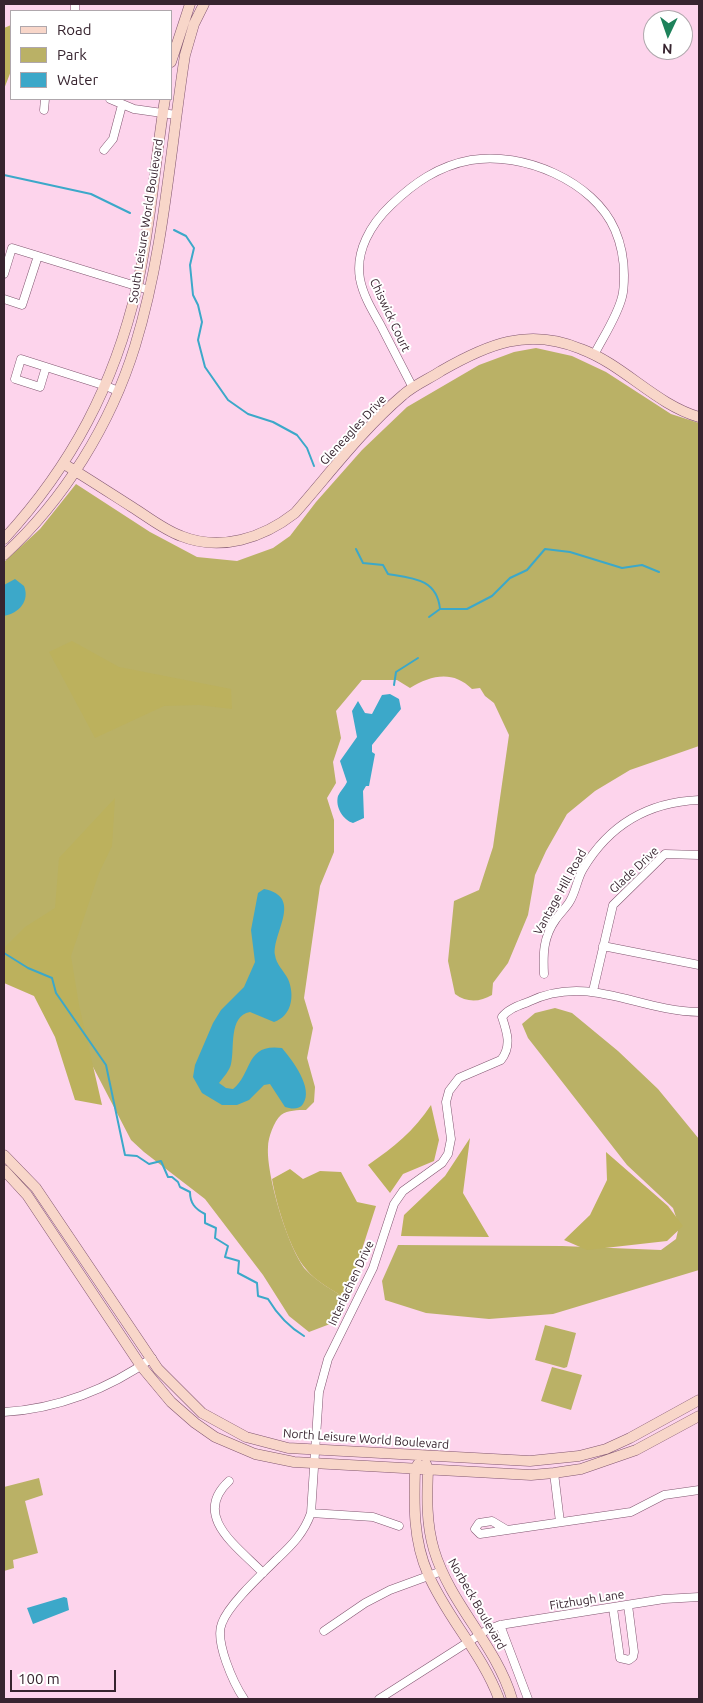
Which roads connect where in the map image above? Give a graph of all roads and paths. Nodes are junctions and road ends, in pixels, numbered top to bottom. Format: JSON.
{"nodes":[{"id":1,"x":190,"y":4,"type":"edge"},
{"id":2,"x":204,"y":4,"type":"edge"},
{"id":3,"x":172,"y":59,"type":"edge"},
{"id":4,"x":45,"y":100,"type":"edge"},
{"id":5,"x":165,"y":100,"type":"edge"},
{"id":6,"x":117,"y":101,"type":"edge"},
{"id":7,"x":44,"y":110,"type":"dead end"},
{"id":8,"x":163,"y":113,"type":"junction"},
{"id":9,"x":176,"y":114,"type":"junction"},
{"id":10,"x":104,"y":150,"type":"dead end"},
{"id":11,"x":38,"y":256,"type":"junction"},
{"id":12,"x":4,"y":274,"type":"edge"},
{"id":13,"x":137,"y":287,"type":"junction"},
{"id":14,"x":149,"y":290,"type":"junction"},
{"id":15,"x":4,"y":299,"type":"edge"},
{"id":16,"x":594,"y":355,"type":"junction"},
{"id":17,"x":46,"y":367,"type":"junction"},
{"id":18,"x":106,"y":386,"type":"junction"},
{"id":19,"x":413,"y":388,"type":"junction"},
{"id":20,"x":118,"y":391,"type":"junction"},
{"id":21,"x":699,"y":417,"type":"edge"},
{"id":22,"x":64,"y":464,"type":"junction"},
{"id":23,"x":75,"y":471,"type":"junction"},
{"id":24,"x":4,"y":539,"type":"edge"},
{"id":25,"x":5,"y":551,"type":"edge"},
{"id":26,"x":699,"y":800,"type":"edge"},
{"id":27,"x":699,"y":855,"type":"edge"},
{"id":28,"x":604,"y":946,"type":"junction"},
{"id":29,"x":699,"y":964,"type":"edge"},
{"id":30,"x":544,"y":974,"type":"dead end"},
{"id":31,"x":593,"y":991,"type":"junction"},
{"id":32,"x":699,"y":1012,"type":"edge"},
{"id":33,"x":4,"y":1155,"type":"edge"},
{"id":34,"x":4,"y":1170,"type":"edge"},
{"id":35,"x":152,"y":1358,"type":"junction"},
{"id":36,"x":141,"y":1366,"type":"junction"},
{"id":37,"x":699,"y":1400,"type":"edge"},
{"id":38,"x":4,"y":1412,"type":"edge"},
{"id":39,"x":699,"y":1416,"type":"edge"},
{"id":40,"x":314,"y":1450,"type":"junction"},
{"id":41,"x":422,"y":1456,"type":"junction"},
{"id":42,"x":314,"y":1463,"type":"junction"},
{"id":43,"x":415,"y":1469,"type":"junction"},
{"id":44,"x":428,"y":1470,"type":"junction"},
{"id":45,"x":554,"y":1473,"type":"junction"},
{"id":46,"x":229,"y":1481,"type":"dead end"},
{"id":47,"x":699,"y":1490,"type":"edge"},
{"id":48,"x":311,"y":1513,"type":"junction"},
{"id":49,"x":560,"y":1522,"type":"junction"},
{"id":50,"x":398,"y":1526,"type":"dead end"},
{"id":51,"x":507,"y":1530,"type":"dead end"},
{"id":52,"x":442,"y":1571,"type":"junction"},
{"id":53,"x":263,"y":1573,"type":"junction"},
{"id":54,"x":428,"y":1576,"type":"junction"},
{"id":55,"x":699,"y":1597,"type":"edge"},
{"id":56,"x":628,"y":1605,"type":"junction"},
{"id":57,"x":613,"y":1608,"type":"junction"},
{"id":58,"x":500,"y":1625,"type":"junction"},
{"id":59,"x":324,"y":1631,"type":"dead end"},
{"id":60,"x":480,"y":1635,"type":"junction"},
{"id":61,"x":469,"y":1642,"type":"junction"},
{"id":62,"x":390,"y":1696,"type":"edge"},
{"id":63,"x":244,"y":1699,"type":"edge"},
{"id":64,"x":379,"y":1699,"type":"edge"},
{"id":65,"x":499,"y":1699,"type":"edge"},
{"id":66,"x":512,"y":1699,"type":"edge"},
{"id":67,"x":528,"y":1699,"type":"edge"}],
"edges":[{"from":1,"to":3,"type":"street"},
{"from":2,"to":9,"type":"street","name":"South Leisure World Boulevard"},
{"from":4,"to":7,"type":"street"},
{"from":5,"to":8,"type":"street","name":"South Leisure World Boulevard"},
{"from":6,"to":8,"type":"street"},
{"from":6,"to":10,"type":"street"},
{"from":8,"to":9,"type":"street"},
{"from":8,"to":13,"type":"street","name":"South Leisure World Boulevard"},
{"from":9,"to":14,"type":"street","name":"South Leisure World Boulevard"},
{"from":11,"to":12,"type":"street"},
{"from":11,"to":13,"type":"street"},
{"from":11,"to":15,"type":"street"},
{"from":13,"to":14,"type":"street"},
{"from":13,"to":18,"type":"street","name":"South Leisure World Boulevard"},
{"from":14,"to":20,"type":"street","name":"South Leisure World Boulevard"},
{"from":16,"to":19,"type":"street","name":"Gleneagles Drive"},
{"from":16,"to":19,"type":"street","name":"Chiswick Court"},
{"from":16,"to":21,"type":"street","name":"Gleneagles Drive"},
{"from":17,"to":17,"type":"street"},
{"from":17,"to":18,"type":"street"},
{"from":18,"to":20,"type":"street"},
{"from":18,"to":22,"type":"street","name":"South Leisure World Boulevard"},
{"from":19,"to":23,"type":"street","name":"Gleneagles Drive"},
{"from":20,"to":23,"type":"street","name":"South Leisure World Boulevard"},
{"from":22,"to":23,"type":"street","name":"Gleneagles Drive"},
{"from":22,"to":24,"type":"street","name":"South Leisure World Boulevard"},
{"from":23,"to":25,"type":"street","name":"South Leisure World Boulevard"},
{"from":26,"to":30,"type":"street","name":"Vantage Hill Road"},
{"from":27,"to":28,"type":"street","name":"Glade Drive"},
{"from":28,"to":29,"type":"street"},
{"from":28,"to":31,"type":"street","name":"Glade Drive"},
{"from":31,"to":32,"type":"street","name":"Interlachen Drive"},
{"from":31,"to":40,"type":"street","name":"Interlachen Drive"},
{"from":33,"to":35,"type":"street","name":"North Leisure World Boulevard"},
{"from":34,"to":36,"type":"street","name":"North Leisure World Boulevard"},
{"from":35,"to":36,"type":"street"},
{"from":35,"to":40,"type":"street","name":"North Leisure World Boulevard"},
{"from":36,"to":38,"type":"street"},
{"from":36,"to":42,"type":"street","name":"North Leisure World Boulevard"},
{"from":37,"to":41,"type":"street","name":"North Leisure World Boulevard"},
{"from":39,"to":45,"type":"street","name":"North Leisure World Boulevard"},
{"from":40,"to":41,"type":"street","name":"North Leisure World Boulevard"},
{"from":40,"to":42,"type":"street","name":"Interlachen Drive"},
{"from":41,"to":43,"type":"street","name":"Norbeck Boulevard"},
{"from":41,"to":44,"type":"street","name":"Norbeck Boulevard"},
{"from":42,"to":43,"type":"street","name":"North Leisure World Boulevard"},
{"from":42,"to":48,"type":"street","name":"Interlachen Drive"},
{"from":43,"to":44,"type":"street","name":"North Leisure World Boulevard"},
{"from":43,"to":54,"type":"street","name":"Norbeck Boulevard"},
{"from":44,"to":45,"type":"street","name":"North Leisure World Boulevard"},
{"from":44,"to":52,"type":"street","name":"Norbeck Boulevard"},
{"from":45,"to":49,"type":"street"},
{"from":46,"to":53,"type":"street"},
{"from":47,"to":49,"type":"street"},
{"from":48,"to":50,"type":"street"},
{"from":48,"to":53,"type":"street"},
{"from":49,"to":51,"type":"street"},
{"from":52,"to":54,"type":"street"},
{"from":52,"to":60,"type":"street","name":"Norbeck Boulevard"},
{"from":53,"to":63,"type":"street"},
{"from":54,"to":59,"type":"street"},
{"from":54,"to":61,"type":"street","name":"Norbeck Boulevard"},
{"from":55,"to":56,"type":"street","name":"Fitzhugh Lane"},
{"from":56,"to":57,"type":"street","name":"Fitzhugh Lane"},
{"from":56,"to":57,"type":"street"},
{"from":57,"to":58,"type":"street","name":"Fitzhugh Lane"},
{"from":58,"to":60,"type":"street","name":"Fitzhugh Lane"},
{"from":58,"to":67,"type":"street"},
{"from":60,"to":61,"type":"street","name":"Fitzhugh Lane"},
{"from":60,"to":66,"type":"street","name":"Norbeck Boulevard"},
{"from":61,"to":62,"type":"street","name":"Fitzhugh Lane"},
{"from":61,"to":65,"type":"street","name":"Norbeck Boulevard"},
{"from":62,"to":64,"type":"street","name":"Fitzhugh Lane"}]}
